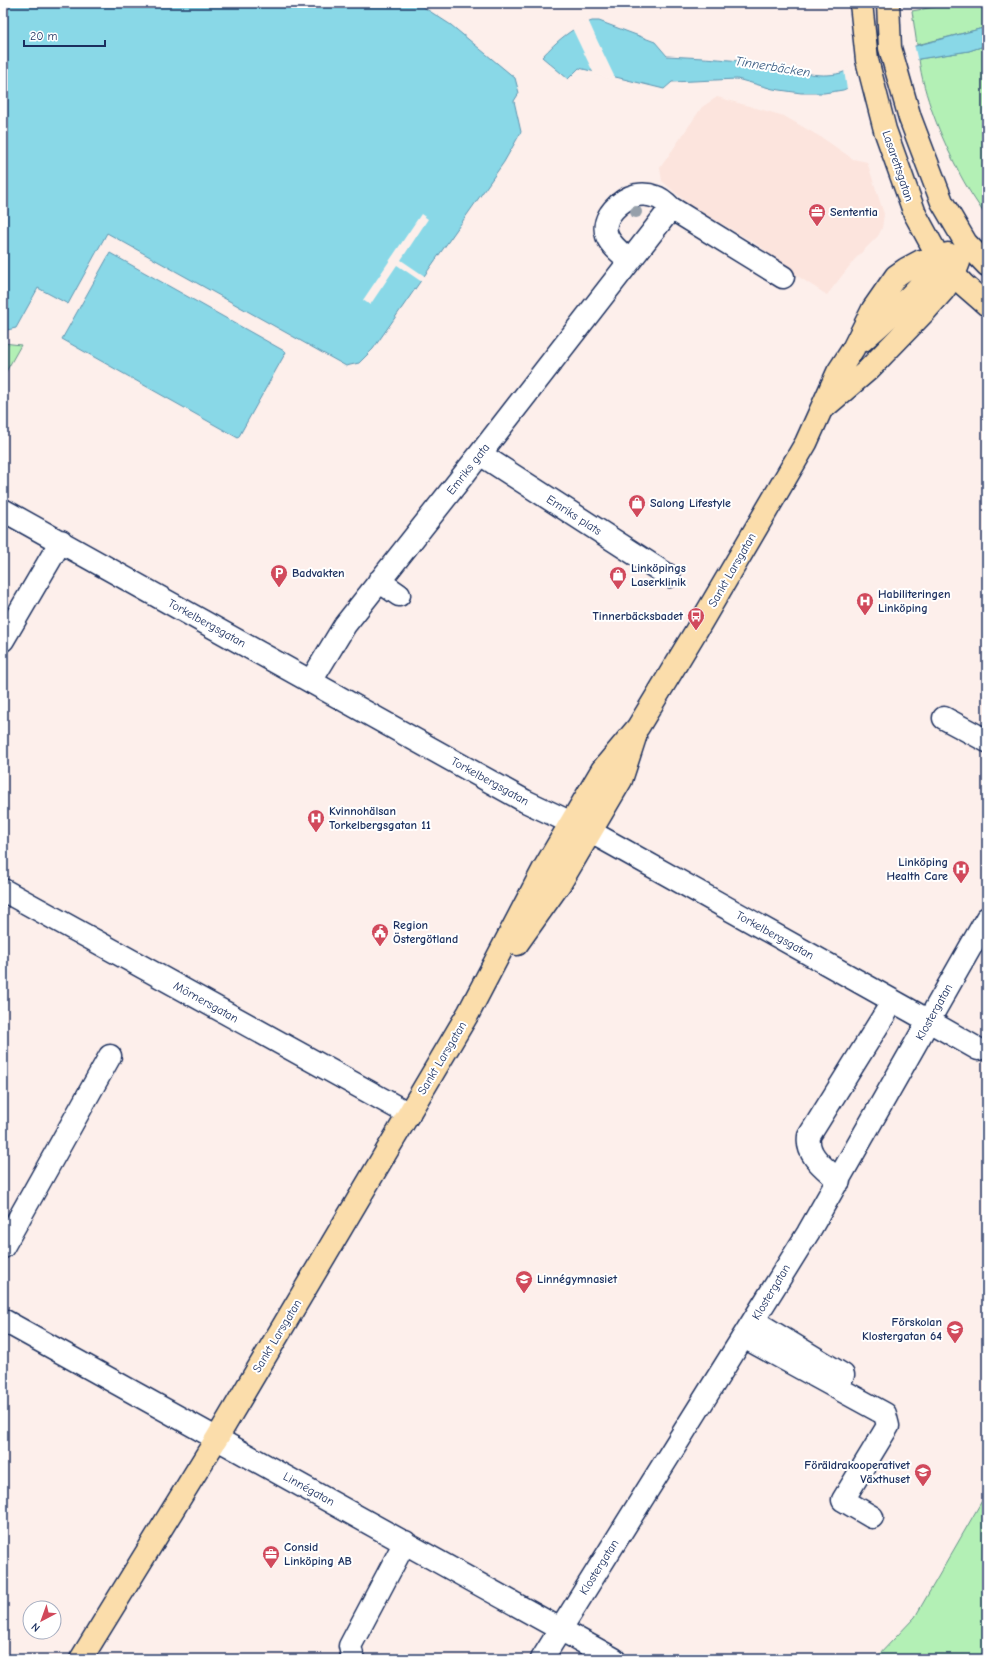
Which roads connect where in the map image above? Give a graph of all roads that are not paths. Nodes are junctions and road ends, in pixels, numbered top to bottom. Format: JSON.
{"nodes":[{"id":1,"x":861,"y":3,"type":"edge"},
{"id":2,"x":888,"y":3,"type":"edge"},
{"id":3,"x":671,"y":208,"type":"junction"},
{"id":4,"x":966,"y":243,"type":"junction"},
{"id":5,"x":630,"y":261,"type":"junction"},
{"id":6,"x":987,"y":265,"type":"edge"},
{"id":7,"x":947,"y":267,"type":"junction"},
{"id":8,"x":782,"y":277,"type":"dead end"},
{"id":9,"x":987,"y":306,"type":"edge"},
{"id":10,"x":821,"y":411,"type":"junction"},
{"id":11,"x":480,"y":454,"type":"junction"},
{"id":12,"x":3,"y":510,"type":"edge"},
{"id":13,"x":61,"y":541,"type":"junction"},
{"id":14,"x":669,"y":576,"type":"dead end"},
{"id":15,"x":379,"y":581,"type":"junction"},
{"id":16,"x":399,"y":595,"type":"dead end"},
{"id":17,"x":3,"y":640,"type":"edge"},
{"id":18,"x":311,"y":681,"type":"junction"},
{"id":19,"x":944,"y":718,"type":"dead end"},
{"id":20,"x":638,"y":727,"type":"junction"},
{"id":21,"x":987,"y":742,"type":"edge"},
{"id":22,"x":571,"y":822,"type":"junction"},
{"id":23,"x":591,"y":832,"type":"junction"},
{"id":24,"x":3,"y":890,"type":"edge"},
{"id":25,"x":987,"y":918,"type":"edge"},
{"id":26,"x":893,"y":1001,"type":"junction"},
{"id":27,"x":469,"y":1012,"type":"junction"},
{"id":28,"x":929,"y":1021,"type":"junction"},
{"id":29,"x":978,"y":1049,"type":"dead end"},
{"id":30,"x":110,"y":1056,"type":"dead end"},
{"id":31,"x":409,"y":1114,"type":"junction"},
{"id":32,"x":839,"y":1181,"type":"junction"},
{"id":33,"x":3,"y":1247,"type":"edge"},
{"id":34,"x":3,"y":1320,"type":"edge"},
{"id":35,"x":749,"y":1329,"type":"junction"},
{"id":36,"x":869,"y":1390,"type":"dead end"},
{"id":37,"x":217,"y":1438,"type":"junction"},
{"id":38,"x":872,"y":1517,"type":"dead end"},
{"id":39,"x":405,"y":1542,"type":"junction"},
{"id":40,"x":560,"y":1629,"type":"junction"},
{"id":41,"x":82,"y":1659,"type":"edge"},
{"id":42,"x":353,"y":1659,"type":"edge"},
{"id":43,"x":542,"y":1659,"type":"edge"},
{"id":44,"x":614,"y":1659,"type":"edge"}],
"edges":[{"from":1,"to":7,"type":"main road","name":"Lasarettsgatan"},
{"from":2,"to":4,"type":"main road"},
{"from":3,"to":5,"type":"street","name":"Emriks gata"},
{"from":3,"to":5,"type":"street"},
{"from":3,"to":8,"type":"street"},
{"from":4,"to":6,"type":"main road"},
{"from":4,"to":7,"type":"main road","name":"Sankt Larsgatan"},
{"from":5,"to":11,"type":"street","name":"Emriks gata"},
{"from":7,"to":9,"type":"main road","name":"Lasarettsgatan"},
{"from":7,"to":10,"type":"main road","name":"Sankt Larsgatan"},
{"from":7,"to":10,"type":"main road","name":"Sankt Larsgatan"},
{"from":10,"to":20,"type":"main road","name":"Sankt Larsgatan"},
{"from":11,"to":14,"type":"street","name":"Emriks plats"},
{"from":11,"to":15,"type":"street","name":"Emriks gata"},
{"from":12,"to":13,"type":"street","name":"Torkelbergsgatan"},
{"from":13,"to":17,"type":"street"},
{"from":13,"to":18,"type":"street","name":"Torkelbergsgatan"},
{"from":15,"to":16,"type":"street"},
{"from":15,"to":18,"type":"street","name":"Emriks gata"},
{"from":18,"to":22,"type":"street","name":"Torkelbergsgatan"},
{"from":19,"to":21,"type":"street"},
{"from":20,"to":22,"type":"main road","name":"Sankt Larsgatan"},
{"from":20,"to":23,"type":"main road","name":"Sankt Larsgatan"},
{"from":22,"to":23,"type":"street","name":"Torkelbergsgatan"},
{"from":22,"to":27,"type":"main road","name":"Sankt Larsgatan"},
{"from":23,"to":26,"type":"street","name":"Torkelbergsgatan"},
{"from":23,"to":27,"type":"main road","name":"Sankt Larsgatan"},
{"from":24,"to":31,"type":"street","name":"Mörnersgatan"},
{"from":25,"to":28,"type":"street","name":"Klostergatan"},
{"from":26,"to":28,"type":"street","name":"Torkelbergsgatan"},
{"from":26,"to":32,"type":"street"},
{"from":27,"to":31,"type":"main road","name":"Sankt Larsgatan"},
{"from":28,"to":29,"type":"street","name":"Torkelbergsgatan"},
{"from":28,"to":32,"type":"street","name":"Klostergatan"},
{"from":30,"to":33,"type":"street"},
{"from":31,"to":37,"type":"main road","name":"Sankt Larsgatan"},
{"from":32,"to":35,"type":"street","name":"Klostergatan"},
{"from":34,"to":37,"type":"street","name":"Linnégatan"},
{"from":35,"to":36,"type":"street"},
{"from":35,"to":38,"type":"street"},
{"from":35,"to":40,"type":"street","name":"Klostergatan"},
{"from":37,"to":39,"type":"street","name":"Linnégatan"},
{"from":37,"to":41,"type":"main road","name":"Sankt Larsgatan"},
{"from":39,"to":40,"type":"street","name":"Linnégatan"},
{"from":39,"to":42,"type":"street"},
{"from":40,"to":43,"type":"street","name":"Klostergatan"},
{"from":40,"to":44,"type":"street","name":"Linnégatan"}]}
